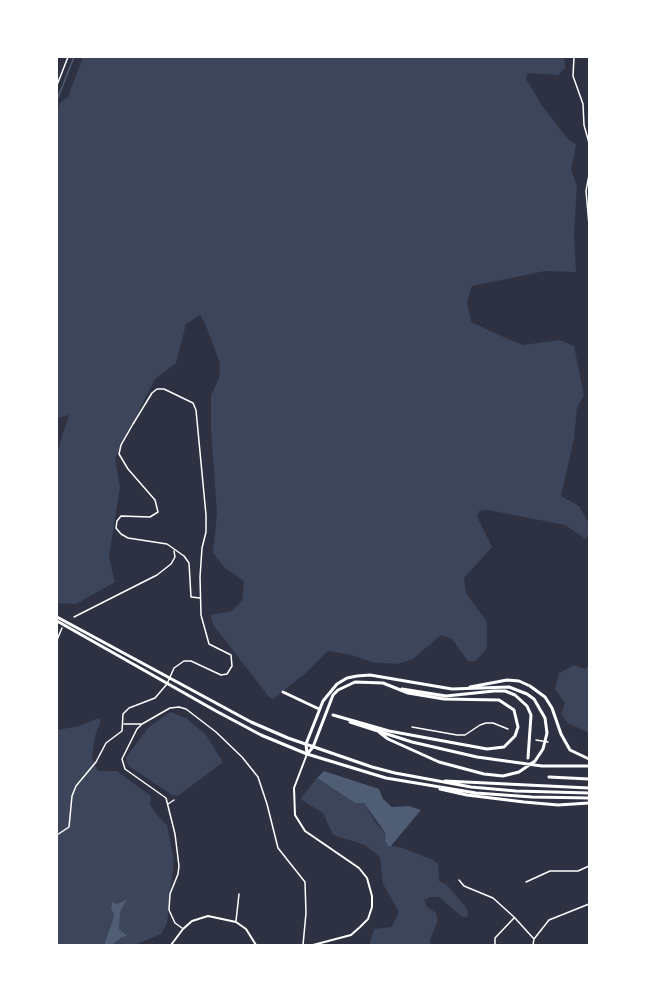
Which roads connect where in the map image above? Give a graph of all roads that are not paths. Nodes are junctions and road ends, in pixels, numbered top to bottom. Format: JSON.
{"nodes":[{"id":1,"x":68,"y":57,"type":"edge"},
{"id":2,"x":574,"y":57,"type":"edge"},
{"id":3,"x":57,"y":85,"type":"edge"},
{"id":4,"x":589,"y":142,"type":"edge"},
{"id":5,"x":589,"y":176,"type":"edge"},
{"id":6,"x":589,"y":225,"type":"edge"},
{"id":7,"x":589,"y":365,"type":"edge"},
{"id":8,"x":589,"y":386,"type":"edge"},
{"id":9,"x":174,"y":551,"type":"junction"},
{"id":10,"x":200,"y":598,"type":"junction"},
{"id":11,"x":74,"y":617,"type":"dead end"},
{"id":12,"x":57,"y":619,"type":"edge"},
{"id":13,"x":62,"y":628,"type":"dead end"},
{"id":14,"x":57,"y":640,"type":"edge"},
{"id":15,"x":170,"y":678,"type":"junction"},
{"id":16,"x":167,"y":684,"type":"junction"},
{"id":17,"x":396,"y":688,"type":"junction"},
{"id":18,"x":462,"y":689,"type":"junction"},
{"id":19,"x":283,"y":692,"type":"dead end"},
{"id":20,"x":333,"y":715,"type":"junction"},
{"id":21,"x":123,"y":724,"type":"junction"},
{"id":22,"x":142,"y":724,"type":"junction"},
{"id":23,"x":412,"y":727,"type":"dead end"},
{"id":24,"x":508,"y":729,"type":"dead end"},
{"id":25,"x":379,"y":732,"type":"junction"},
{"id":26,"x":536,"y":740,"type":"dead end"},
{"id":27,"x":548,"y":742,"type":"dead end"},
{"id":28,"x":306,"y":744,"type":"junction"},
{"id":29,"x":313,"y":747,"type":"junction"},
{"id":30,"x":307,"y":754,"type":"junction"},
{"id":31,"x":528,"y":758,"type":"dead end"},
{"id":32,"x":587,"y":758,"type":"edge"},
{"id":33,"x":589,"y":766,"type":"edge"},
{"id":34,"x":549,"y":777,"type":"dead end"},
{"id":35,"x":589,"y":779,"type":"edge"},
{"id":36,"x":415,"y":783,"type":"junction"},
{"id":37,"x":589,"y":791,"type":"edge"},
{"id":38,"x":166,"y":798,"type":"junction"},
{"id":39,"x":589,"y":798,"type":"edge"},
{"id":40,"x":168,"y":804,"type":"junction"},
{"id":41,"x":589,"y":804,"type":"edge"},
{"id":42,"x":57,"y":835,"type":"edge"},
{"id":43,"x":589,"y":866,"type":"edge"},
{"id":44,"x":459,"y":880,"type":"dead end"},
{"id":45,"x":526,"y":882,"type":"dead end"},
{"id":46,"x":239,"y":894,"type":"dead end"},
{"id":47,"x":589,"y":904,"type":"edge"},
{"id":48,"x":514,"y":917,"type":"junction"},
{"id":49,"x":236,"y":922,"type":"junction"},
{"id":50,"x":183,"y":929,"type":"junction"},
{"id":51,"x":534,"y":939,"type":"junction"},
{"id":52,"x":171,"y":945,"type":"edge"},
{"id":53,"x":256,"y":945,"type":"edge"},
{"id":54,"x":303,"y":945,"type":"edge"},
{"id":55,"x":314,"y":945,"type":"edge"},
{"id":56,"x":495,"y":945,"type":"edge"},
{"id":57,"x":533,"y":945,"type":"edge"}],
"edges":[{"from":1,"to":3,"type":"street"},
{"from":2,"to":4,"type":"street"},
{"from":5,"to":6,"type":"street"},
{"from":7,"to":8,"type":"street"},
{"from":9,"to":10,"type":"street"},
{"from":9,"to":10,"type":"street"},
{"from":9,"to":11,"type":"street"},
{"from":10,"to":15,"type":"street"},
{"from":12,"to":15,"type":"highway"},
{"from":12,"to":16,"type":"highway"},
{"from":13,"to":14,"type":"street"},
{"from":15,"to":16,"type":"street"},
{"from":15,"to":28,"type":"highway"},
{"from":16,"to":21,"type":"street"},
{"from":16,"to":30,"type":"highway"},
{"from":17,"to":20,"type":"highway"},
{"from":17,"to":29,"type":"highway"},
{"from":17,"to":31,"type":"highway"},
{"from":18,"to":25,"type":"highway"},
{"from":18,"to":28,"type":"highway"},
{"from":18,"to":32,"type":"highway"},
{"from":19,"to":20,"type":"highway"},
{"from":20,"to":25,"type":"highway"},
{"from":21,"to":22,"type":"street"},
{"from":21,"to":42,"type":"street"},
{"from":22,"to":38,"type":"street"},
{"from":22,"to":54,"type":"street"},
{"from":23,"to":24,"type":"street"},
{"from":25,"to":33,"type":"highway"},
{"from":26,"to":27,"type":"street"},
{"from":28,"to":29,"type":"highway"},
{"from":28,"to":30,"type":"highway"},
{"from":29,"to":30,"type":"highway"},
{"from":29,"to":37,"type":"highway"},
{"from":30,"to":36,"type":"highway"},
{"from":30,"to":55,"type":"street"},
{"from":34,"to":35,"type":"highway"},
{"from":36,"to":39,"type":"highway"},
{"from":36,"to":41,"type":"highway"},
{"from":38,"to":40,"type":"street"},
{"from":38,"to":40,"type":"street"},
{"from":40,"to":50,"type":"street"},
{"from":43,"to":45,"type":"street"},
{"from":44,"to":48,"type":"street"},
{"from":46,"to":49,"type":"street"},
{"from":47,"to":51,"type":"street"},
{"from":48,"to":51,"type":"street"},
{"from":48,"to":56,"type":"street"},
{"from":49,"to":50,"type":"street"},
{"from":49,"to":53,"type":"street"},
{"from":50,"to":52,"type":"street"},
{"from":51,"to":57,"type":"street"}]}
